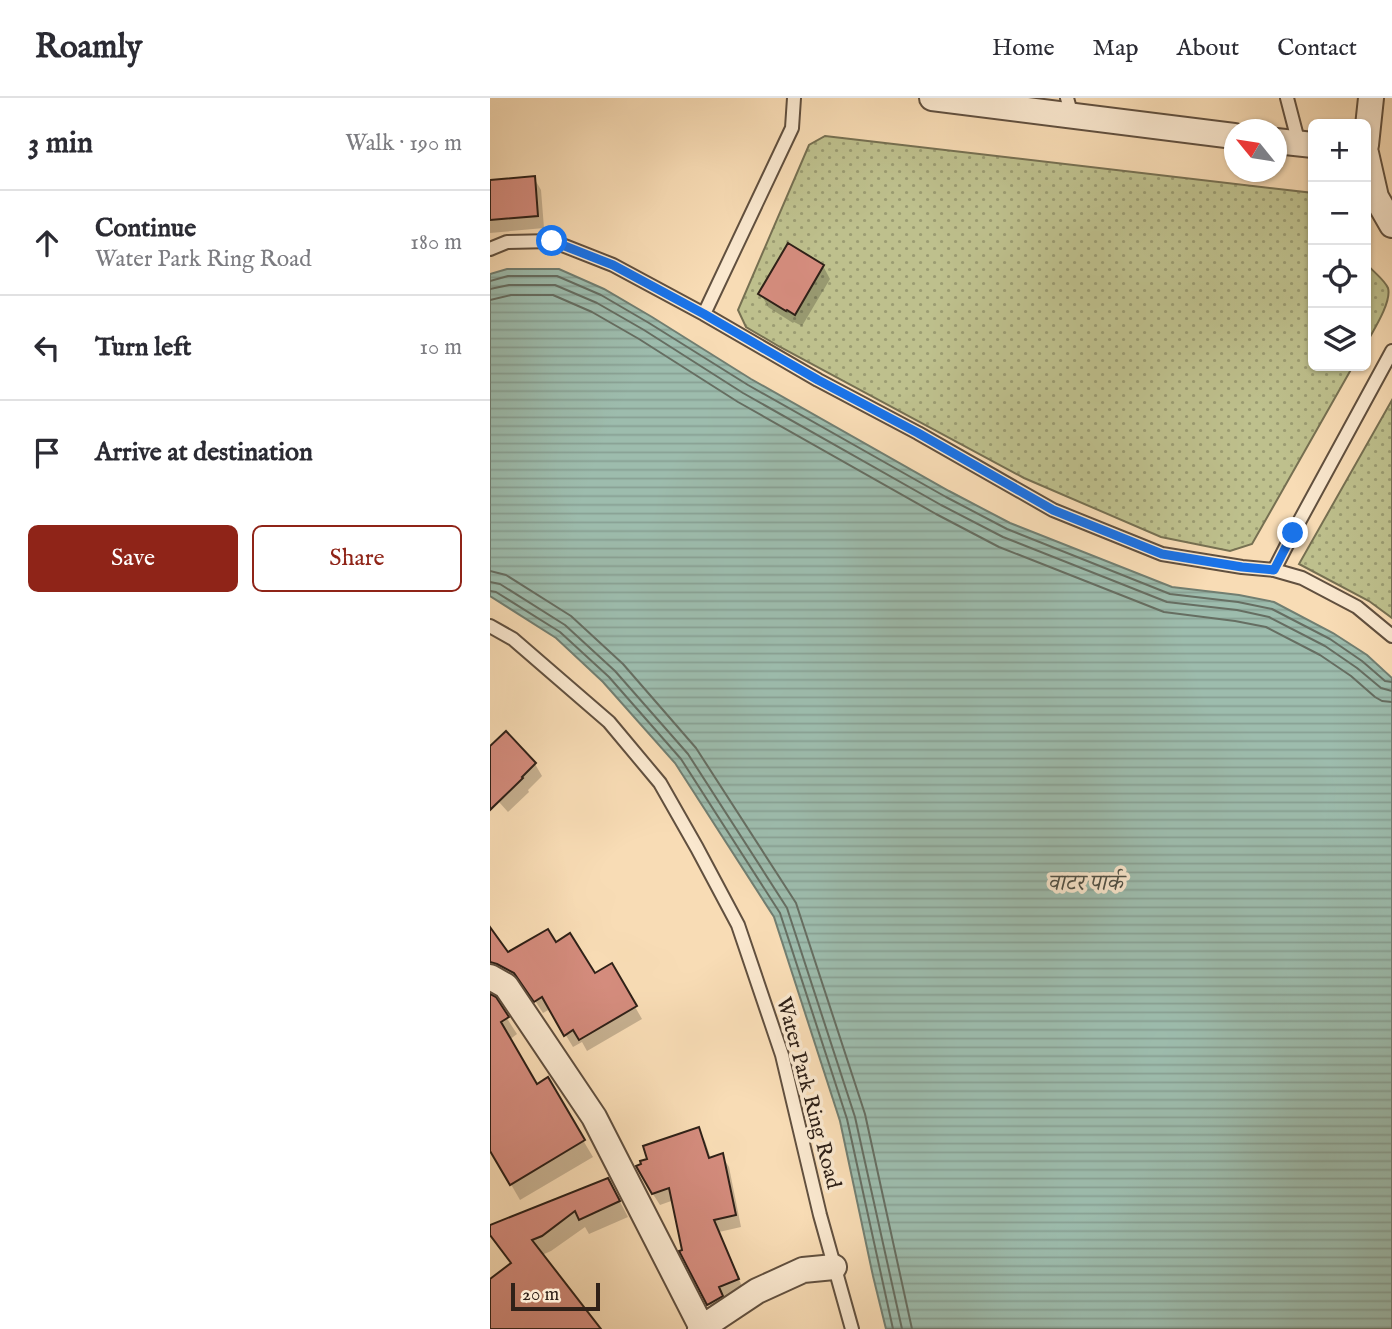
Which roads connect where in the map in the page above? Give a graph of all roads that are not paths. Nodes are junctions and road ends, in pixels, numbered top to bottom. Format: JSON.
{"nodes":[{"id":1,"x":794,"y":98,"type":"edge"},
{"id":2,"x":932,"y":98,"type":"edge"},
{"id":3,"x":1287,"y":98,"type":"edge"},
{"id":4,"x":1371,"y":98,"type":"edge"},
{"id":5,"x":1070,"y":107,"type":"edge"},
{"id":6,"x":1368,"y":119,"type":"edge"},
{"id":7,"x":1224,"y":134,"type":"edge"},
{"id":8,"x":1296,"y":144,"type":"edge"},
{"id":9,"x":1371,"y":175,"type":"edge"},
{"id":10,"x":1392,"y":225,"type":"edge"},
{"id":11,"x":490,"y":249,"type":"edge"},
{"id":12,"x":704,"y":314,"type":"junction"},
{"id":13,"x":1392,"y":351,"type":"edge"},
{"id":14,"x":1274,"y":570,"type":"junction"},
{"id":15,"x":490,"y":626,"type":"edge"},
{"id":16,"x":1392,"y":636,"type":"edge"},
{"id":17,"x":490,"y":978,"type":"edge"},
{"id":18,"x":834,"y":1267,"type":"junction"},
{"id":19,"x":701,"y":1329,"type":"edge"},
{"id":20,"x":852,"y":1329,"type":"edge"}],
"edges":[{"from":1,"to":12,"type":"lane"},
{"from":2,"to":5,"type":"street"},
{"from":3,"to":8,"type":"lane"},
{"from":4,"to":6,"type":"street"},
{"from":5,"to":7,"type":"street"},
{"from":9,"to":10,"type":"street"},
{"from":11,"to":12,"type":"lane"},
{"from":12,"to":14,"type":"lane"},
{"from":13,"to":14,"type":"lane"},
{"from":14,"to":16,"type":"lane"},
{"from":15,"to":18,"type":"lane","name":"Water Park Ring Road"},
{"from":17,"to":19,"type":"street"},
{"from":18,"to":19,"type":"street"},
{"from":18,"to":20,"type":"lane","name":"Water Park Ring Road"}]}
